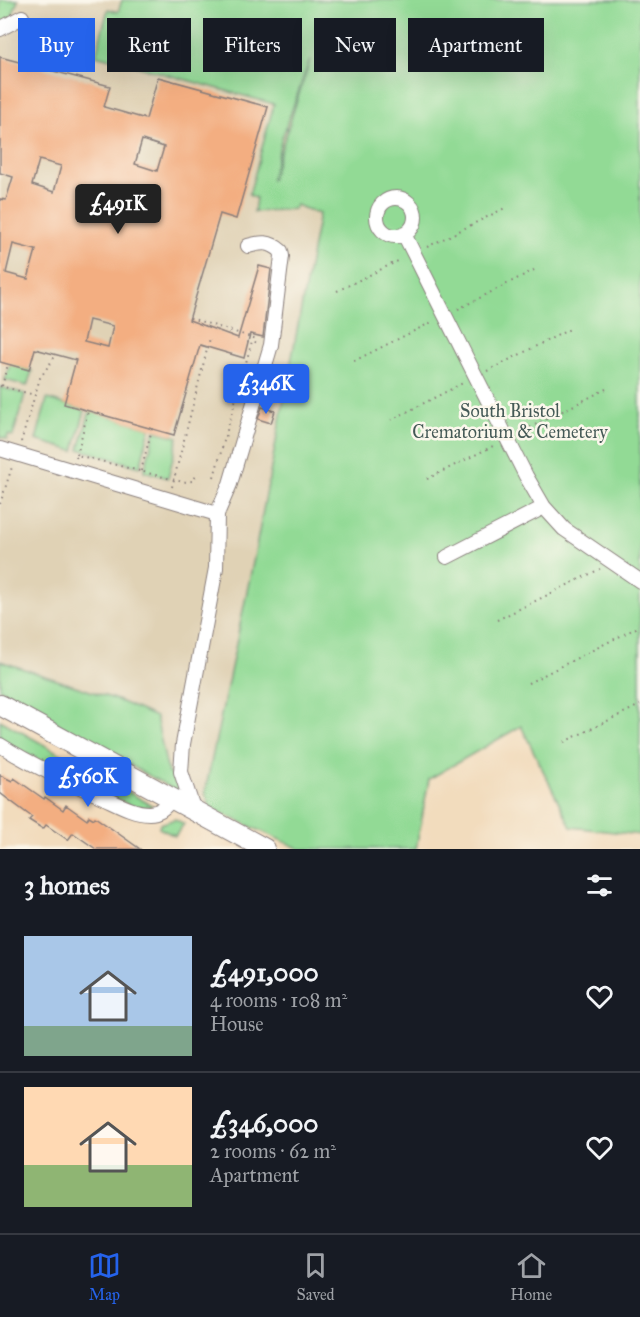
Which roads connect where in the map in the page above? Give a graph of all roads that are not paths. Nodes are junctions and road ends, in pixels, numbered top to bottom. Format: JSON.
{"nodes":[{"id":1,"x":22,"y":17,"type":"dead end"},
{"id":2,"x":0,"y":29,"type":"edge"},
{"id":3,"x":404,"y":234,"type":"dead end"},
{"id":4,"x":248,"y":246,"type":"dead end"},
{"id":5,"x":0,"y":449,"type":"edge"},
{"id":6,"x":544,"y":507,"type":"junction"},
{"id":7,"x":218,"y":514,"type":"junction"},
{"id":8,"x":447,"y":557,"type":"dead end"},
{"id":9,"x":640,"y":581,"type":"edge"},
{"id":10,"x":0,"y":705,"type":"edge"},
{"id":11,"x":0,"y":745,"type":"edge"},
{"id":12,"x":171,"y":799,"type":"junction"},
{"id":13,"x":194,"y":811,"type":"junction"},
{"id":14,"x":265,"y":849,"type":"edge"}],
"edges":[{"from":1,"to":2,"type":"street"},
{"from":3,"to":6,"type":"street"},
{"from":4,"to":7,"type":"street"},
{"from":5,"to":7,"type":"street"},
{"from":6,"to":8,"type":"street"},
{"from":6,"to":9,"type":"street"},
{"from":7,"to":13,"type":"street"},
{"from":10,"to":12,"type":"highway"},
{"from":11,"to":12,"type":"street"},
{"from":12,"to":13,"type":"highway"},
{"from":13,"to":14,"type":"highway"}]}
